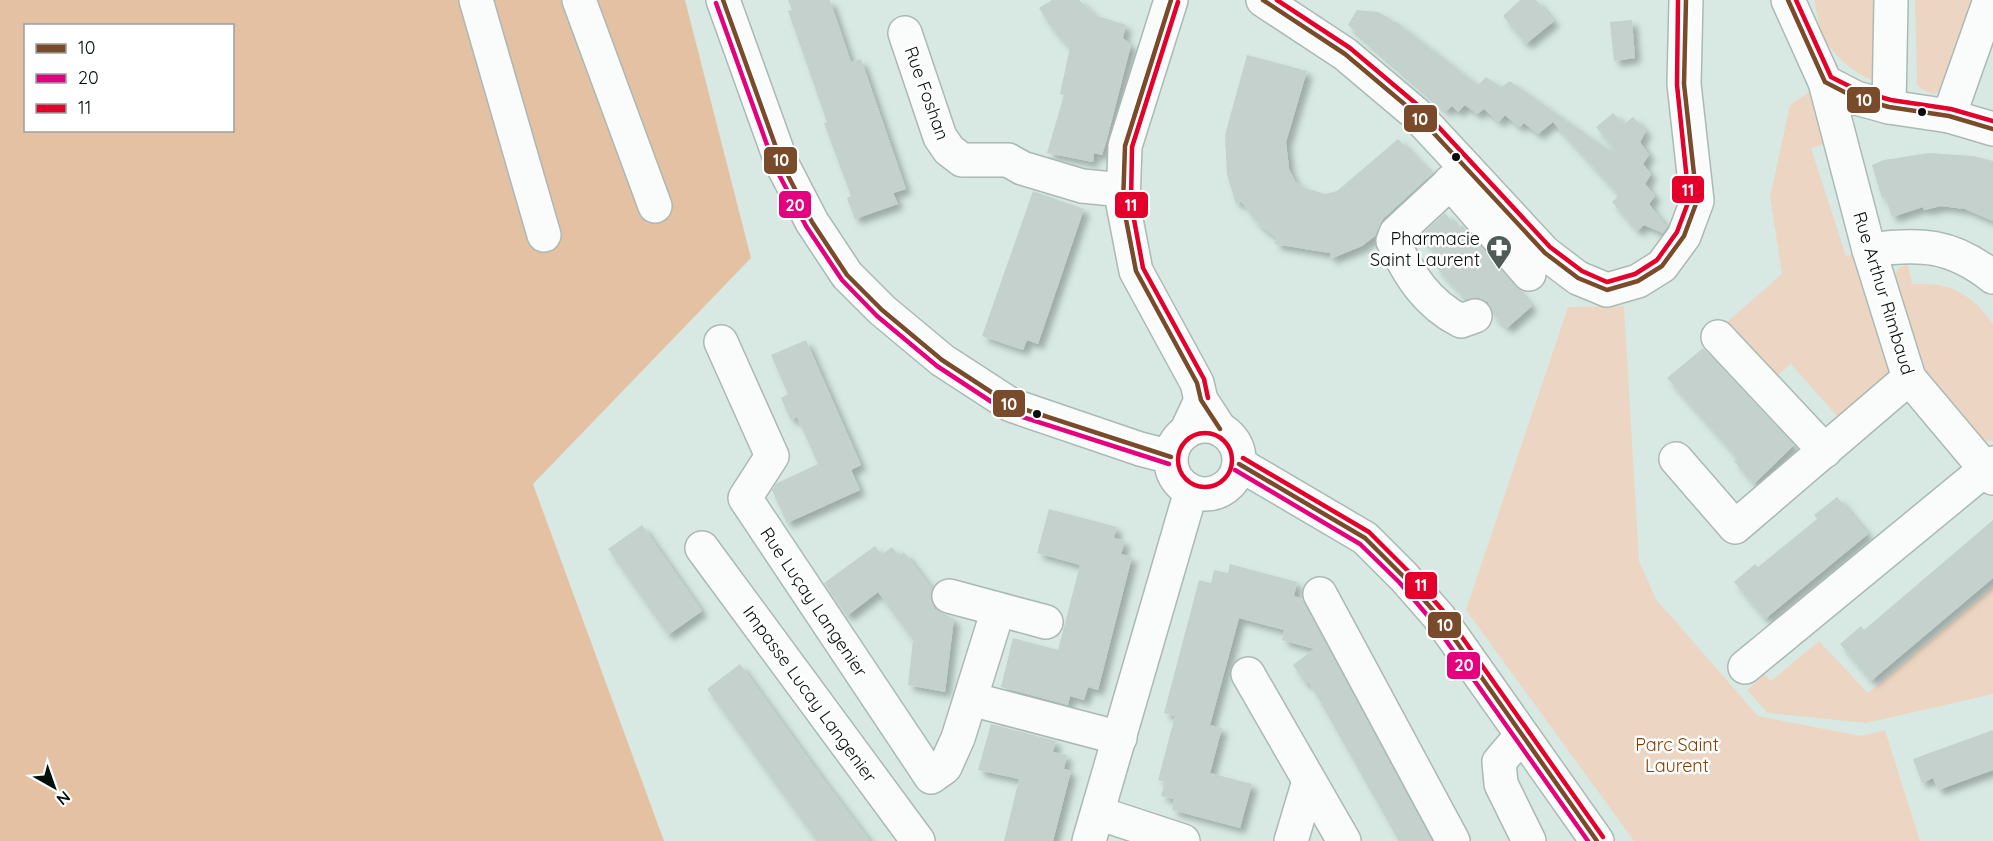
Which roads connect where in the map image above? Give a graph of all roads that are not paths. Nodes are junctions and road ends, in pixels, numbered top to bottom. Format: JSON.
{"nodes":[{"id":1,"x":476,"y":0,"type":"edge"},
{"id":2,"x":579,"y":0,"type":"edge"},
{"id":3,"x":723,"y":0,"type":"edge"},
{"id":4,"x":1171,"y":0,"type":"edge"},
{"id":5,"x":1263,"y":0,"type":"edge"},
{"id":6,"x":1686,"y":0,"type":"edge"},
{"id":7,"x":1788,"y":0,"type":"edge"},
{"id":8,"x":1891,"y":0,"type":"edge"},
{"id":9,"x":1990,"y":0,"type":"edge"},
{"id":10,"x":905,"y":33,"type":"dead end"},
{"id":11,"x":1983,"y":53,"type":"edge"},
{"id":12,"x":1825,"y":82,"type":"junction"},
{"id":13,"x":1889,"y":107,"type":"junction"},
{"id":14,"x":1949,"y":117,"type":"junction"},
{"id":15,"x":1993,"y":129,"type":"edge"},
{"id":16,"x":1458,"y":175,"type":"junction"},
{"id":17,"x":1123,"y":190,"type":"junction"},
{"id":18,"x":655,"y":206,"type":"dead end"},
{"id":19,"x":544,"y":235,"type":"dead end"},
{"id":20,"x":1869,"y":250,"type":"junction"},
{"id":21,"x":1529,"y":274,"type":"dead end"},
{"id":22,"x":1993,"y":277,"type":"edge"},
{"id":23,"x":1475,"y":316,"type":"dead end"},
{"id":24,"x":1718,"y":337,"type":"dead end"},
{"id":25,"x":721,"y":342,"type":"dead end"},
{"id":26,"x":1909,"y":378,"type":"junction"},
{"id":27,"x":1201,"y":400,"type":"junction"},
{"id":28,"x":1220,"y":429,"type":"junction"},
{"id":29,"x":1179,"y":444,"type":"junction"},
{"id":30,"x":1825,"y":451,"type":"junction"},
{"id":31,"x":1676,"y":459,"type":"dead end"},
{"id":32,"x":1239,"y":464,"type":"junction"},
{"id":33,"x":1990,"y":470,"type":"edge"},
{"id":34,"x":1191,"y":491,"type":"junction"},
{"id":35,"x":702,"y":548,"type":"dead end"},
{"id":36,"x":1320,"y":594,"type":"dead end"},
{"id":37,"x":949,"y":596,"type":"dead end"},
{"id":38,"x":998,"y":610,"type":"junction"},
{"id":39,"x":1046,"y":622,"type":"dead end"},
{"id":40,"x":1745,"y":667,"type":"dead end"},
{"id":41,"x":1248,"y":674,"type":"dead end"},
{"id":42,"x":971,"y":699,"type":"junction"},
{"id":43,"x":1521,"y":736,"type":"junction"},
{"id":44,"x":1120,"y":738,"type":"junction"},
{"id":45,"x":1309,"y":781,"type":"junction"},
{"id":46,"x":1094,"y":827,"type":"edge"},
{"id":47,"x":918,"y":841,"type":"edge"},
{"id":48,"x":1183,"y":841,"type":"edge"},
{"id":49,"x":1291,"y":841,"type":"edge"},
{"id":50,"x":1344,"y":841,"type":"edge"},
{"id":51,"x":1453,"y":841,"type":"edge"},
{"id":52,"x":1529,"y":841,"type":"edge"},
{"id":53,"x":1597,"y":841,"type":"edge"}],
"edges":[{"from":1,"to":19,"type":"street"},
{"from":2,"to":18,"type":"street"},
{"from":3,"to":29,"type":"street"},
{"from":4,"to":17,"type":"street"},
{"from":5,"to":16,"type":"street"},
{"from":6,"to":16,"type":"street"},
{"from":7,"to":12,"type":"street","name":"Rue Arthur Rimbaud"},
{"from":8,"to":13,"type":"street"},
{"from":9,"to":11,"type":"street"},
{"from":10,"to":17,"type":"street","name":"Rue Foshan"},
{"from":11,"to":14,"type":"street"},
{"from":12,"to":13,"type":"street"},
{"from":12,"to":20,"type":"street","name":"Rue Arthur Rimbaud"},
{"from":13,"to":14,"type":"street"},
{"from":14,"to":15,"type":"street"},
{"from":16,"to":21,"type":"street"},
{"from":16,"to":23,"type":"street"},
{"from":17,"to":27,"type":"street"},
{"from":20,"to":22,"type":"street"},
{"from":20,"to":26,"type":"street","name":"Rue Arthur Rimbaud"},
{"from":24,"to":30,"type":"street"},
{"from":25,"to":42,"type":"street","name":"Rue Luçay Langenier"},
{"from":26,"to":30,"type":"street"},
{"from":26,"to":33,"type":"street","name":"Rue Arthur Rimbaud"},
{"from":27,"to":28,"type":"street"},
{"from":27,"to":29,"type":"street"},
{"from":28,"to":29,"type":"street"},
{"from":28,"to":32,"type":"street"},
{"from":29,"to":34,"type":"street"},
{"from":30,"to":31,"type":"street"},
{"from":32,"to":34,"type":"street"},
{"from":32,"to":43,"type":"street"},
{"from":33,"to":40,"type":"street"},
{"from":34,"to":44,"type":"street"},
{"from":35,"to":47,"type":"street","name":"Impasse Lucay Langenier"},
{"from":36,"to":51,"type":"street"},
{"from":37,"to":38,"type":"street"},
{"from":38,"to":39,"type":"street"},
{"from":38,"to":42,"type":"street","name":"Rue Luçay Langenier"},
{"from":41,"to":45,"type":"street"},
{"from":42,"to":44,"type":"street"},
{"from":43,"to":52,"type":"street"},
{"from":43,"to":53,"type":"street"},
{"from":44,"to":46,"type":"street"},
{"from":45,"to":49,"type":"street"},
{"from":45,"to":50,"type":"street"},
{"from":46,"to":48,"type":"street"}]}
